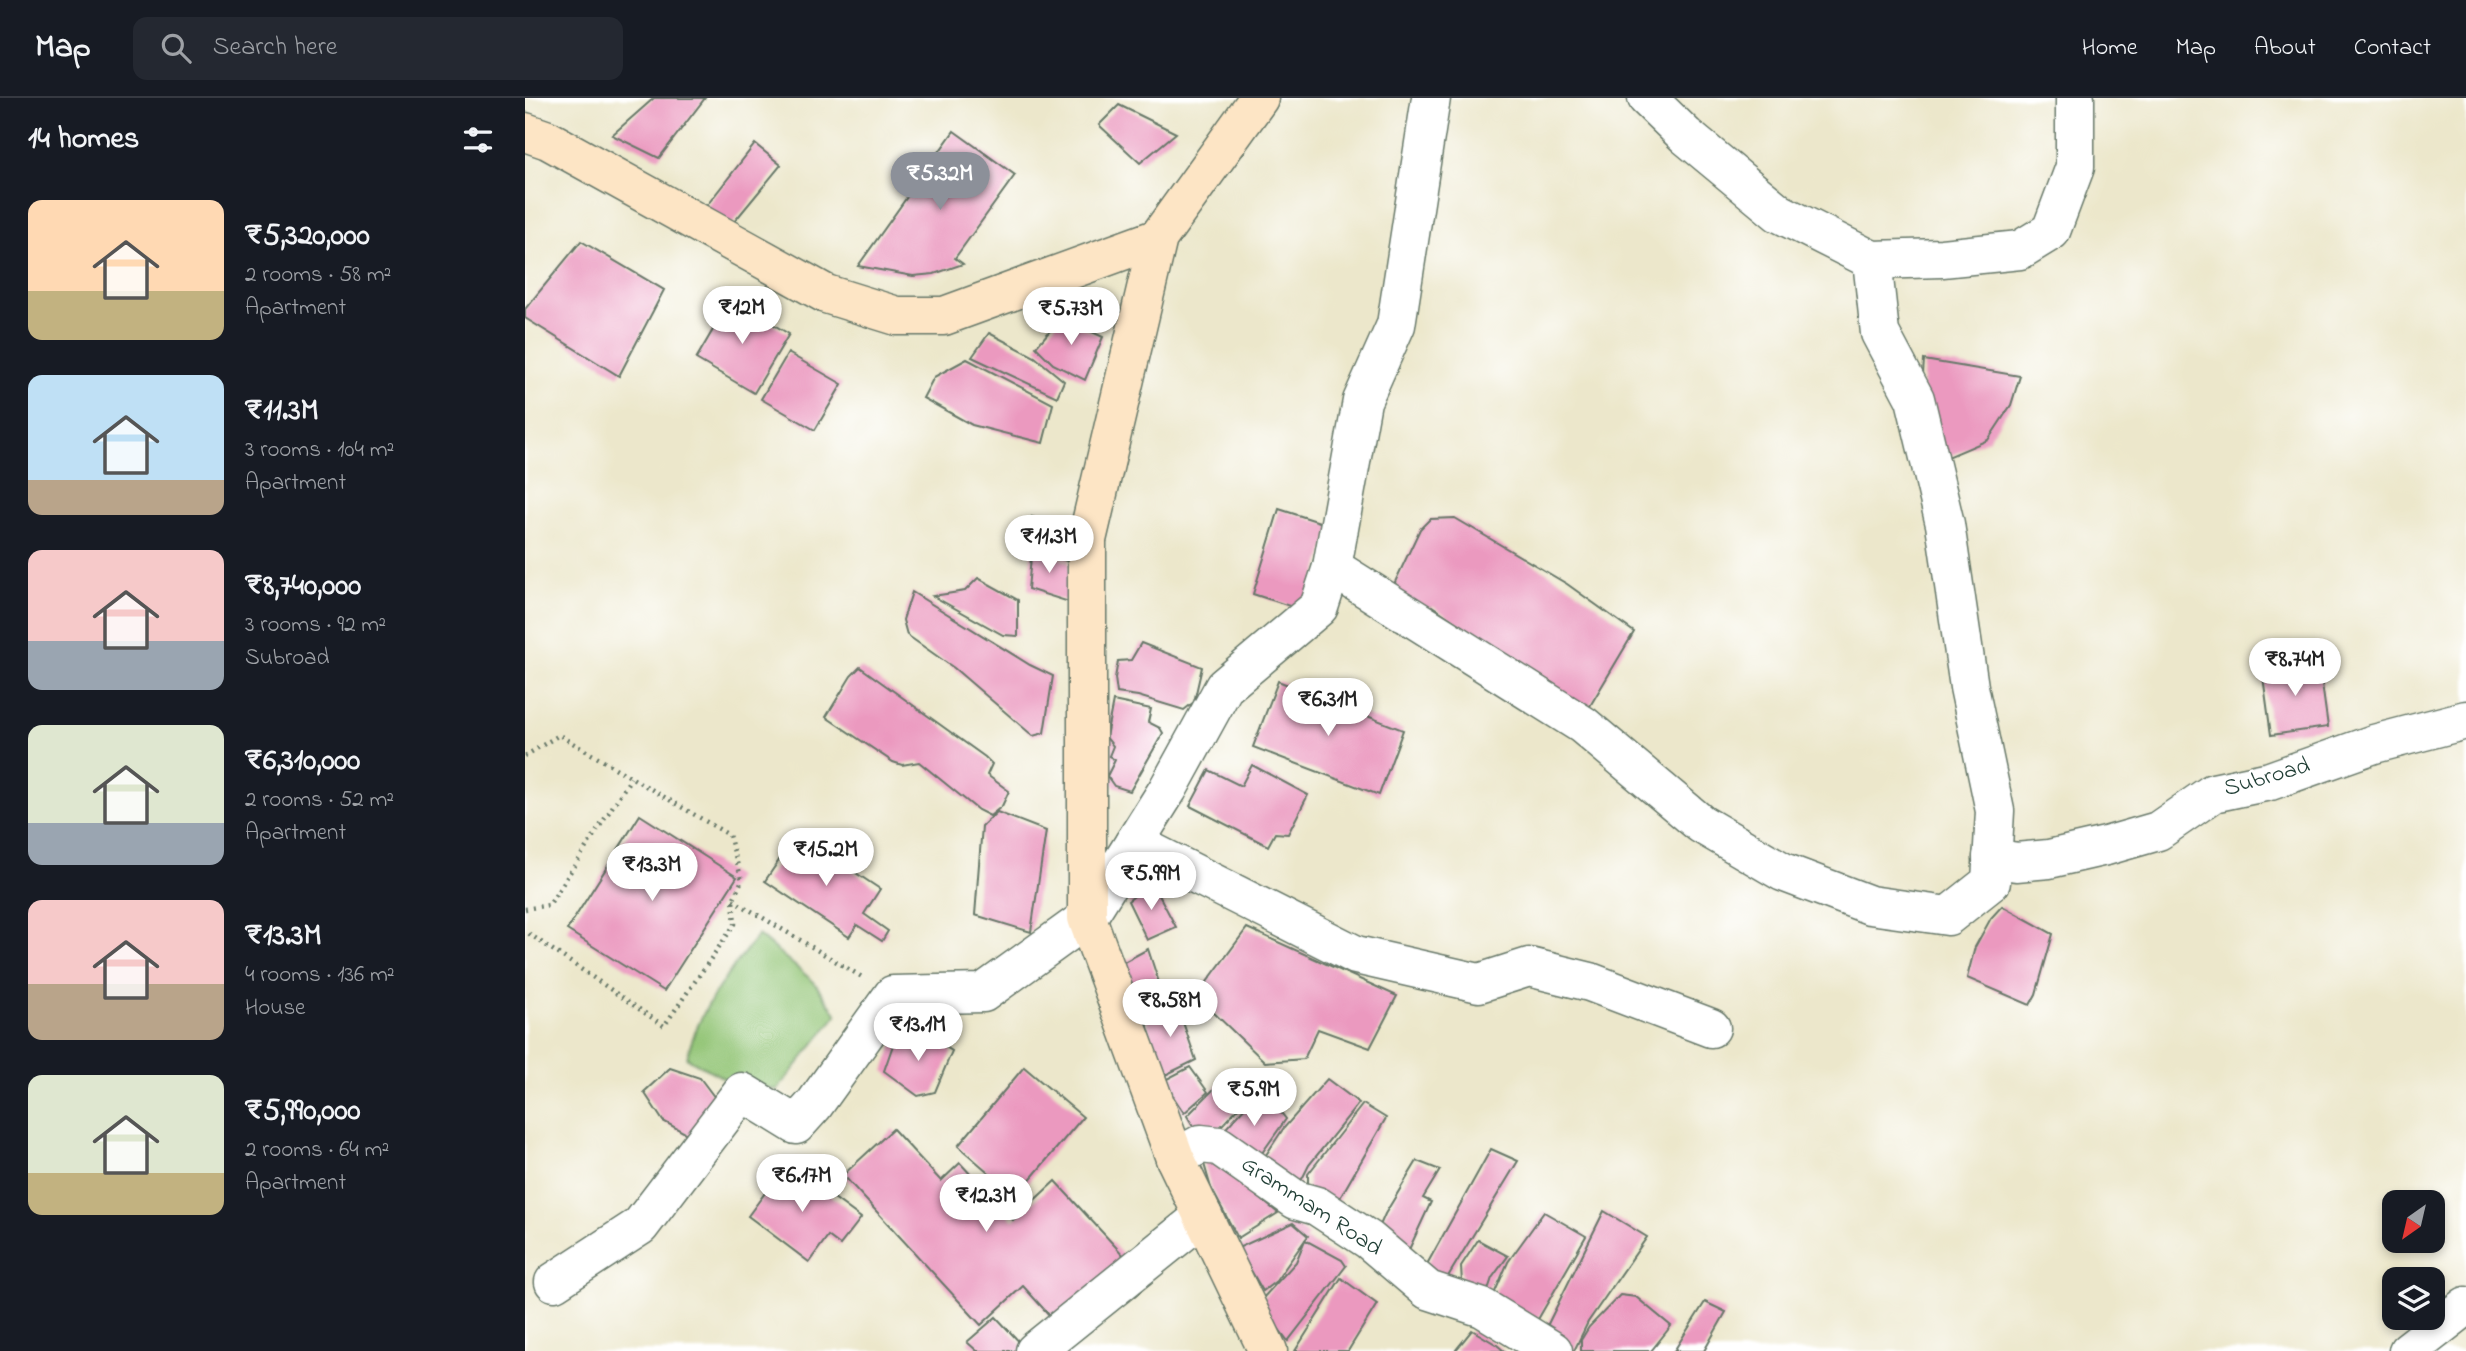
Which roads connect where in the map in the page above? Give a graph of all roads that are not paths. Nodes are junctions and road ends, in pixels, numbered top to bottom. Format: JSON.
{"nodes":[{"id":1,"x":1259,"y":98,"type":"edge"},
{"id":2,"x":1431,"y":98,"type":"edge"},
{"id":3,"x":1647,"y":98,"type":"edge"},
{"id":4,"x":2075,"y":98,"type":"edge"},
{"id":5,"x":525,"y":132,"type":"edge"},
{"id":6,"x":1158,"y":238,"type":"junction"},
{"id":7,"x":1872,"y":260,"type":"junction"},
{"id":8,"x":1332,"y":567,"type":"junction"},
{"id":9,"x":2466,"y":720,"type":"edge"},
{"id":10,"x":1134,"y":843,"type":"junction"},
{"id":11,"x":2004,"y":859,"type":"junction"},
{"id":12,"x":1999,"y":904,"type":"dead end"},
{"id":13,"x":1087,"y":918,"type":"junction"},
{"id":14,"x":1711,"y":1028,"type":"dead end"},
{"id":15,"x":1175,"y":1158,"type":"junction"},
{"id":16,"x":1203,"y":1216,"type":"junction"},
{"id":17,"x":554,"y":1282,"type":"dead end"},
{"id":18,"x":2466,"y":1306,"type":"edge"},
{"id":19,"x":1035,"y":1351,"type":"edge"},
{"id":20,"x":1268,"y":1351,"type":"edge"},
{"id":21,"x":1553,"y":1351,"type":"edge"},
{"id":22,"x":2408,"y":1351,"type":"edge"}],
"edges":[{"from":1,"to":6,"type":"main road"},
{"from":2,"to":8,"type":"street"},
{"from":3,"to":7,"type":"street"},
{"from":4,"to":7,"type":"street"},
{"from":5,"to":6,"type":"main road"},
{"from":6,"to":13,"type":"main road"},
{"from":7,"to":11,"type":"street"},
{"from":8,"to":10,"type":"street"},
{"from":8,"to":11,"type":"street"},
{"from":9,"to":11,"type":"street","name":"Subroad"},
{"from":10,"to":13,"type":"street"},
{"from":10,"to":14,"type":"street"},
{"from":11,"to":12,"type":"street"},
{"from":13,"to":15,"type":"main road"},
{"from":13,"to":17,"type":"street"},
{"from":15,"to":16,"type":"main road"},
{"from":15,"to":21,"type":"street","name":"Grammam Road"},
{"from":16,"to":19,"type":"street"},
{"from":16,"to":20,"type":"main road"},
{"from":18,"to":22,"type":"street"}]}
